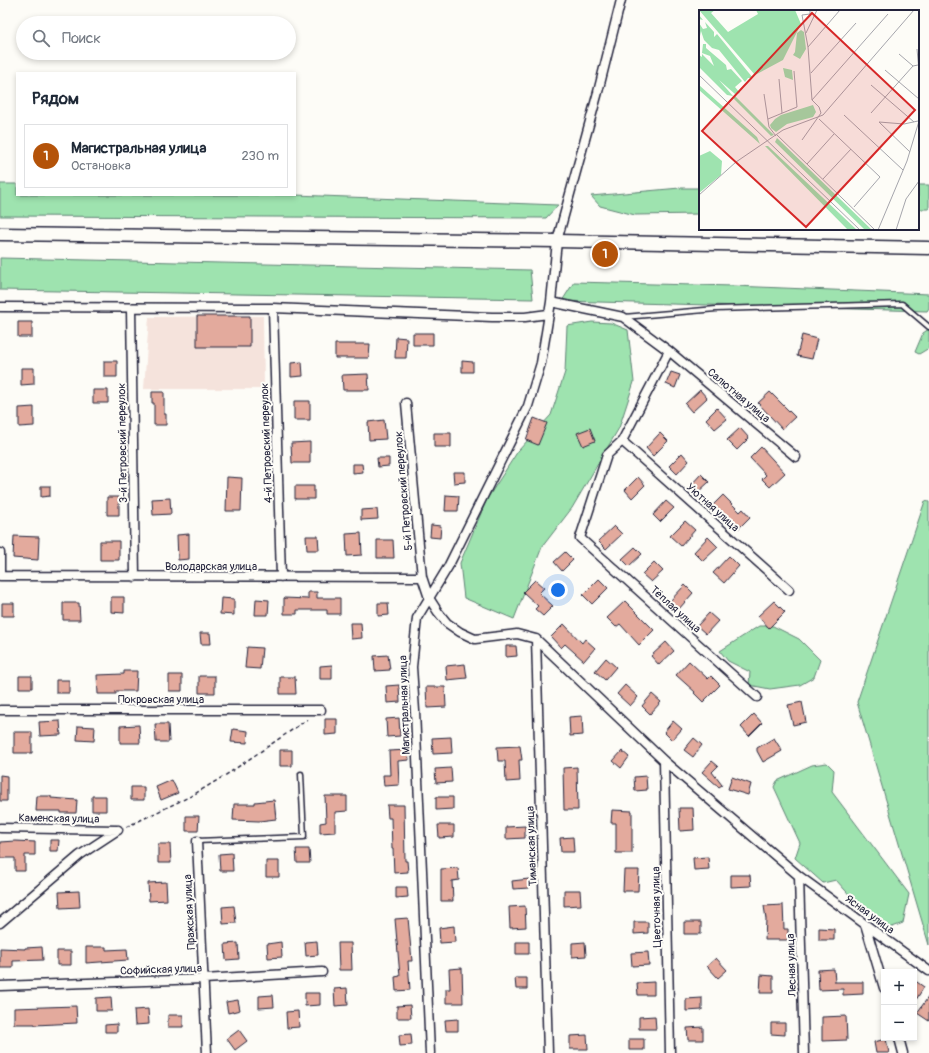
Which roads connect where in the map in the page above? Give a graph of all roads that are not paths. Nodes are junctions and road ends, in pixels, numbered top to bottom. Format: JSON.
{"nodes":[{"id":1,"x":622,"y":0,"type":"edge"},
{"id":2,"x":0,"y":234,"type":"edge"},
{"id":3,"x":557,"y":240,"type":"junction"},
{"id":4,"x":929,"y":248,"type":"edge"},
{"id":5,"x":551,"y":302,"type":"junction"},
{"id":6,"x":0,"y":307,"type":"edge"},
{"id":7,"x":131,"y":308,"type":"junction"},
{"id":8,"x":273,"y":308,"type":"junction"},
{"id":9,"x":548,"y":314,"type":"junction"},
{"id":10,"x":623,"y":317,"type":"junction"},
{"id":11,"x":929,"y":327,"type":"edge"},
{"id":12,"x":669,"y":351,"type":"junction"},
{"id":13,"x":406,"y":402,"type":"dead end"},
{"id":14,"x":622,"y":441,"type":"junction"},
{"id":15,"x":796,"y":457,"type":"dead end"},
{"id":16,"x":0,"y":552,"type":"edge"},
{"id":17,"x":0,"y":576,"type":"edge"},
{"id":18,"x":134,"y":577,"type":"junction"},
{"id":19,"x":281,"y":577,"type":"junction"},
{"id":20,"x":422,"y":577,"type":"junction"},
{"id":21,"x":789,"y":590,"type":"dead end"},
{"id":22,"x":429,"y":598,"type":"junction"},
{"id":23,"x":536,"y":639,"type":"junction"},
{"id":24,"x":757,"y":697,"type":"dead end"},
{"id":25,"x":0,"y":710,"type":"edge"},
{"id":26,"x":321,"y":710,"type":"road end"},
{"id":27,"x":664,"y":761,"type":"junction"},
{"id":28,"x":301,"y":774,"type":"dead end"},
{"id":29,"x":0,"y":828,"type":"edge"},
{"id":30,"x":197,"y":841,"type":"joint"},
{"id":31,"x":799,"y":876,"type":"junction"},
{"id":32,"x":0,"y":923,"type":"edge"},
{"id":33,"x":865,"y":924,"type":"junction"},
{"id":34,"x":929,"y":971,"type":"edge"},
{"id":35,"x":322,"y":972,"type":"dead end"},
{"id":36,"x":881,"y":978,"type":"edge"},
{"id":37,"x":204,"y":979,"type":"junction"},
{"id":38,"x":0,"y":986,"type":"edge"},
{"id":39,"x":900,"y":1041,"type":"edge"},
{"id":40,"x":207,"y":1053,"type":"edge"},
{"id":41,"x":430,"y":1053,"type":"edge"},
{"id":42,"x":548,"y":1053,"type":"edge"},
{"id":43,"x":670,"y":1053,"type":"edge"},
{"id":44,"x":804,"y":1053,"type":"edge"},
{"id":45,"x":903,"y":1053,"type":"edge"}],
"edges":[{"from":1,"to":3,"type":"street","name":"Магистральная улица"},
{"from":2,"to":3,"type":"main road"},
{"from":3,"to":4,"type":"main road"},
{"from":3,"to":5,"type":"street","name":"Магистральная улица"},
{"from":5,"to":9,"type":"street","name":"Магистральная улица"},
{"from":5,"to":10,"type":"street"},
{"from":6,"to":7,"type":"street"},
{"from":7,"to":8,"type":"street"},
{"from":7,"to":18,"type":"street","name":"3-й Петровский переулок"},
{"from":8,"to":9,"type":"street"},
{"from":8,"to":19,"type":"street","name":"4-й Петровский переулок"},
{"from":9,"to":22,"type":"street","name":"Магистральная улица"},
{"from":10,"to":11,"type":"lane"},
{"from":10,"to":12,"type":"street","name":"Салютная улица"},
{"from":12,"to":14,"type":"street"},
{"from":12,"to":15,"type":"street","name":"Салютная улица"},
{"from":13,"to":20,"type":"street","name":"5-й Петровский переулок"},
{"from":14,"to":21,"type":"street","name":"Уютная улица"},
{"from":14,"to":24,"type":"street","name":"Тёплая улица"},
{"from":16,"to":17,"type":"street"},
{"from":17,"to":18,"type":"street","name":"Володарская улица"},
{"from":18,"to":19,"type":"street","name":"Володарская улица"},
{"from":19,"to":20,"type":"street","name":"Володарская улица"},
{"from":20,"to":22,"type":"street","name":"5-й Петровский переулок"},
{"from":22,"to":23,"type":"street","name":"5-й Петровский переулок"},
{"from":22,"to":41,"type":"street","name":"Магистральная улица"},
{"from":23,"to":27,"type":"street","name":"Ясная улица"},
{"from":23,"to":42,"type":"street","name":"Тиманская улица"},
{"from":25,"to":26,"type":"street","name":"Покровская улица"},
{"from":27,"to":31,"type":"street","name":"Ясная улица"},
{"from":27,"to":43,"type":"street","name":"Цветочная улица"},
{"from":28,"to":30,"type":"lane"},
{"from":29,"to":32,"type":"street","name":"Каменская улица"},
{"from":30,"to":37,"type":"street","name":"Пражская улица"},
{"from":31,"to":33,"type":"street","name":"Ясная улица"},
{"from":31,"to":44,"type":"street","name":"Лесная улица"},
{"from":33,"to":34,"type":"street","name":"Ясная улица"},
{"from":33,"to":36,"type":"street"},
{"from":35,"to":37,"type":"street","name":"Софийская улица"},
{"from":37,"to":38,"type":"street","name":"Софийская улица"},
{"from":37,"to":40,"type":"street","name":"Пражская улица"},
{"from":39,"to":45,"type":"street"}]}
